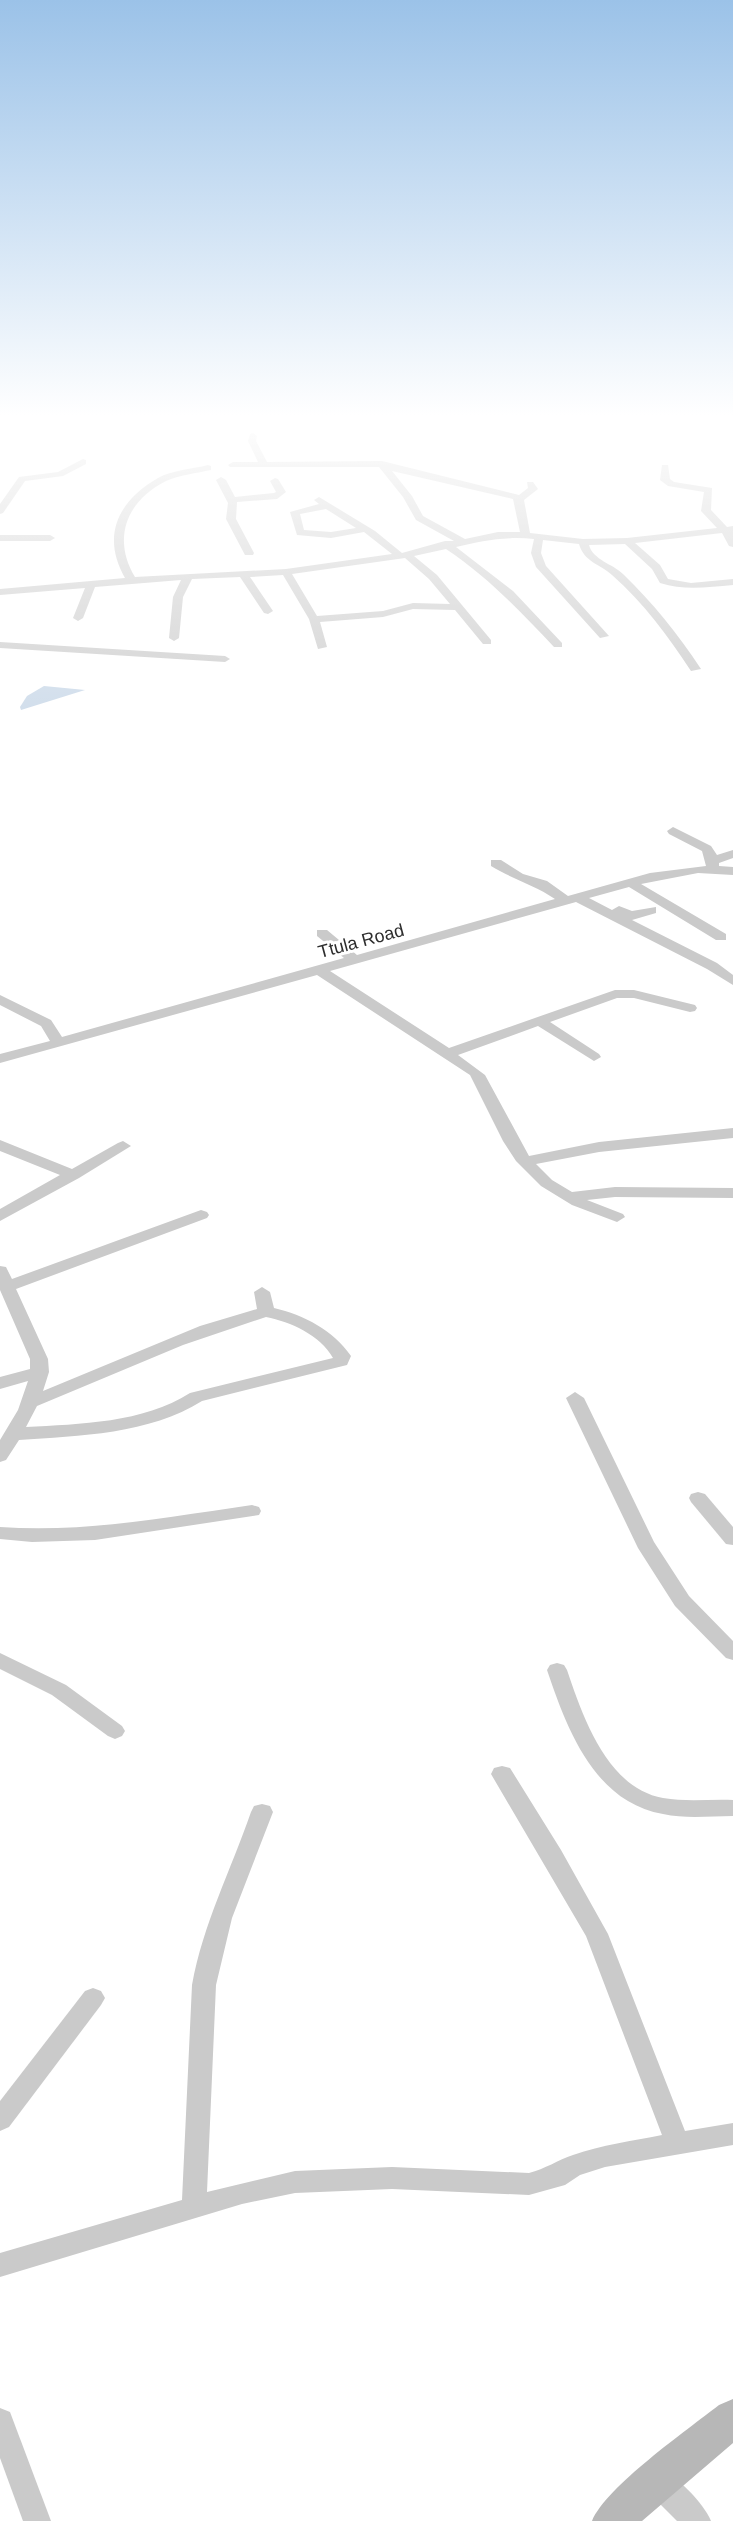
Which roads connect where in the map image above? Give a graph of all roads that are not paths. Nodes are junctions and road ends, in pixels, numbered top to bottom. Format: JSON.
{"nodes":[{"id":1,"x":119,"y":534,"type":"edge"},
{"id":2,"x":239,"y":534,"type":"edge"},
{"id":3,"x":308,"y":534,"type":"edge"},
{"id":4,"x":334,"y":534,"type":"edge"},
{"id":5,"x":372,"y":534,"type":"edge"},
{"id":6,"x":447,"y":534,"type":"edge"},
{"id":7,"x":695,"y":534,"type":"edge"},
{"id":8,"x":525,"y":535,"type":"joint"},
{"id":9,"x":539,"y":536,"type":"junction"},
{"id":10,"x":0,"y":538,"type":"edge"},
{"id":11,"x":50,"y":538,"type":"dead end"},
{"id":12,"x":461,"y":541,"type":"junction"},
{"id":13,"x":627,"y":541,"type":"junction"},
{"id":14,"x":583,"y":542,"type":"junction"},
{"id":15,"x":445,"y":544,"type":"junction"},
{"id":16,"x":249,"y":552,"type":"dead end"},
{"id":17,"x":404,"y":555,"type":"junction"},
{"id":18,"x":286,"y":572,"type":"junction"},
{"id":19,"x":243,"y":574,"type":"junction"},
{"id":20,"x":188,"y":576,"type":"junction"},
{"id":21,"x":132,"y":581,"type":"junction"},
{"id":22,"x":733,"y":582,"type":"edge"},
{"id":23,"x":91,"y":585,"type":"junction"},
{"id":24,"x":0,"y":592,"type":"edge"},
{"id":25,"x":457,"y":607,"type":"junction"},
{"id":26,"x":268,"y":611,"type":"dead end"},
{"id":27,"x":78,"y":618,"type":"dead end"},
{"id":28,"x":314,"y":619,"type":"junction"},
{"id":29,"x":604,"y":636,"type":"dead end"},
{"id":30,"x":174,"y":638,"type":"dead end"},
{"id":31,"x":487,"y":642,"type":"dead end"},
{"id":32,"x":0,"y":645,"type":"edge"},
{"id":33,"x":558,"y":645,"type":"dead end"},
{"id":34,"x":322,"y":647,"type":"dead end"},
{"id":35,"x":225,"y":659,"type":"dead end"},
{"id":36,"x":695,"y":669,"type":"dead end"},
{"id":37,"x":673,"y":831,"type":"dead end"},
{"id":38,"x":733,"y":854,"type":"edge"},
{"id":39,"x":496,"y":863,"type":"dead end"},
{"id":40,"x":713,"y":865,"type":"junction"},
{"id":41,"x":733,"y":871,"type":"edge"},
{"id":42,"x":631,"y":883,"type":"junction"},
{"id":43,"x":595,"y":893,"type":"junction"},
{"id":44,"x":573,"y":900,"type":"junction"},
{"id":45,"x":651,"y":910,"type":"dead end"},
{"id":46,"x":322,"y":933,"type":"dead end"},
{"id":47,"x":721,"y":937,"type":"dead end"},
{"id":48,"x":356,"y":961,"type":"junction"},
{"id":49,"x":321,"y":970,"type":"junction"},
{"id":50,"x":733,"y":981,"type":"edge"},
{"id":51,"x":0,"y":999,"type":"edge"},
{"id":52,"x":690,"y":1008,"type":"dead end"},
{"id":53,"x":541,"y":1022,"type":"junction"},
{"id":54,"x":57,"y":1041,"type":"junction"},
{"id":55,"x":449,"y":1053,"type":"junction"},
{"id":56,"x":594,"y":1057,"type":"dead end"},
{"id":57,"x":0,"y":1059,"type":"edge"},
{"id":58,"x":733,"y":1133,"type":"edge"},
{"id":59,"x":0,"y":1145,"type":"edge"},
{"id":60,"x":123,"y":1146,"type":"dead end"},
{"id":61,"x":525,"y":1161,"type":"junction"},
{"id":62,"x":73,"y":1175,"type":"junction"},
{"id":63,"x":733,"y":1193,"type":"edge"},
{"id":64,"x":569,"y":1197,"type":"junction"},
{"id":65,"x":201,"y":1215,"type":"dead end"},
{"id":66,"x":0,"y":1216,"type":"edge"},
{"id":67,"x":617,"y":1217,"type":"dead end"},
{"id":68,"x":4,"y":1279,"type":"edge"},
{"id":69,"x":262,"y":1292,"type":"dead end"},
{"id":70,"x":266,"y":1312,"type":"junction"},
{"id":71,"x":40,"y":1372,"type":"junction"},
{"id":72,"x":0,"y":1383,"type":"edge"},
{"id":73,"x":575,"y":1398,"type":"dead end"},
{"id":74,"x":31,"y":1402,"type":"junction"},
{"id":75,"x":13,"y":1434,"type":"junction"},
{"id":76,"x":0,"y":1456,"type":"edge"},
{"id":77,"x":698,"y":1498,"type":"dead end"},
{"id":78,"x":252,"y":1511,"type":"dead end"},
{"id":79,"x":0,"y":1533,"type":"edge"},
{"id":80,"x":733,"y":1539,"type":"edge"},
{"id":81,"x":733,"y":1653,"type":"edge"},
{"id":82,"x":0,"y":1660,"type":"edge"},
{"id":83,"x":557,"y":1670,"type":"dead end"},
{"id":84,"x":115,"y":1731,"type":"dead end"},
{"id":85,"x":502,"y":1774,"type":"dead end"},
{"id":86,"x":733,"y":1808,"type":"edge"},
{"id":87,"x":262,"y":1812,"type":"dead end"},
{"id":88,"x":93,"y":1998,"type":"dead end"},
{"id":89,"x":0,"y":2120,"type":"edge"},
{"id":90,"x":733,"y":2134,"type":"edge"},
{"id":91,"x":677,"y":2142,"type":"junction"},
{"id":92,"x":194,"y":2207,"type":"junction"},
{"id":93,"x":0,"y":2265,"type":"edge"},
{"id":94,"x":733,"y":2418,"type":"edge"},
{"id":95,"x":0,"y":2421,"type":"edge"},
{"id":96,"x":657,"y":2480,"type":"junction"},
{"id":97,"x":36,"y":2520,"type":"edge"},
{"id":98,"x":612,"y":2521,"type":"edge"},
{"id":99,"x":697,"y":2521,"type":"edge"}],
"edges":[{"from":1,"to":21,"type":"street"},
{"from":2,"to":16,"type":"street"},
{"from":3,"to":4,"type":"street"},
{"from":5,"to":17,"type":"street"},
{"from":6,"to":12,"type":"street"},
{"from":7,"to":13,"type":"street"},
{"from":8,"to":9,"type":"street"},
{"from":8,"to":12,"type":"street"},
{"from":9,"to":14,"type":"street"},
{"from":9,"to":29,"type":"street"},
{"from":10,"to":11,"type":"street"},
{"from":12,"to":15,"type":"street"},
{"from":13,"to":14,"type":"street"},
{"from":13,"to":22,"type":"street"},
{"from":14,"to":36,"type":"street"},
{"from":15,"to":17,"type":"street"},
{"from":15,"to":33,"type":"street"},
{"from":17,"to":18,"type":"street"},
{"from":17,"to":25,"type":"street"},
{"from":18,"to":19,"type":"street"},
{"from":18,"to":28,"type":"street"},
{"from":19,"to":20,"type":"street"},
{"from":19,"to":26,"type":"street"},
{"from":20,"to":21,"type":"street"},
{"from":20,"to":30,"type":"street"},
{"from":21,"to":23,"type":"street"},
{"from":23,"to":24,"type":"street"},
{"from":23,"to":27,"type":"street"},
{"from":25,"to":28,"type":"street"},
{"from":25,"to":31,"type":"street"},
{"from":28,"to":34,"type":"street"},
{"from":32,"to":35,"type":"street"},
{"from":37,"to":40,"type":"street"},
{"from":38,"to":40,"type":"street"},
{"from":39,"to":44,"type":"street"},
{"from":40,"to":41,"type":"street","name":"Ttula Road"},
{"from":40,"to":42,"type":"street","name":"Ttula Road"},
{"from":42,"to":43,"type":"street","name":"Ttula Road"},
{"from":42,"to":47,"type":"street"},
{"from":43,"to":44,"type":"street","name":"Ttula Road"},
{"from":43,"to":45,"type":"street"},
{"from":44,"to":48,"type":"street","name":"Ttula Road"},
{"from":44,"to":50,"type":"street"},
{"from":46,"to":48,"type":"street"},
{"from":48,"to":49,"type":"street","name":"Ttula Road"},
{"from":49,"to":54,"type":"street","name":"Ttula Road"},
{"from":49,"to":55,"type":"street"},
{"from":51,"to":54,"type":"street"},
{"from":52,"to":53,"type":"street"},
{"from":53,"to":55,"type":"street"},
{"from":53,"to":56,"type":"street"},
{"from":54,"to":57,"type":"street","name":"Ttula Road"},
{"from":55,"to":61,"type":"street"},
{"from":58,"to":61,"type":"street"},
{"from":59,"to":62,"type":"street"},
{"from":60,"to":62,"type":"street"},
{"from":61,"to":64,"type":"street"},
{"from":62,"to":66,"type":"street"},
{"from":63,"to":64,"type":"street"},
{"from":64,"to":67,"type":"street"},
{"from":65,"to":68,"type":"street"},
{"from":68,"to":71,"type":"street"},
{"from":69,"to":70,"type":"street"},
{"from":70,"to":74,"type":"street"},
{"from":70,"to":75,"type":"street"},
{"from":71,"to":72,"type":"street"},
{"from":71,"to":74,"type":"street"},
{"from":73,"to":81,"type":"street"},
{"from":74,"to":75,"type":"street"},
{"from":75,"to":76,"type":"street"},
{"from":77,"to":80,"type":"street"},
{"from":78,"to":79,"type":"street"},
{"from":82,"to":84,"type":"street"},
{"from":83,"to":86,"type":"street"},
{"from":85,"to":91,"type":"street"},
{"from":87,"to":92,"type":"street"},
{"from":88,"to":89,"type":"street"},
{"from":90,"to":91,"type":"street"},
{"from":91,"to":92,"type":"street"},
{"from":92,"to":93,"type":"street"},
{"from":94,"to":96,"type":"street"},
{"from":95,"to":97,"type":"street"},
{"from":96,"to":98,"type":"street"},
{"from":96,"to":99,"type":"street"}]}
